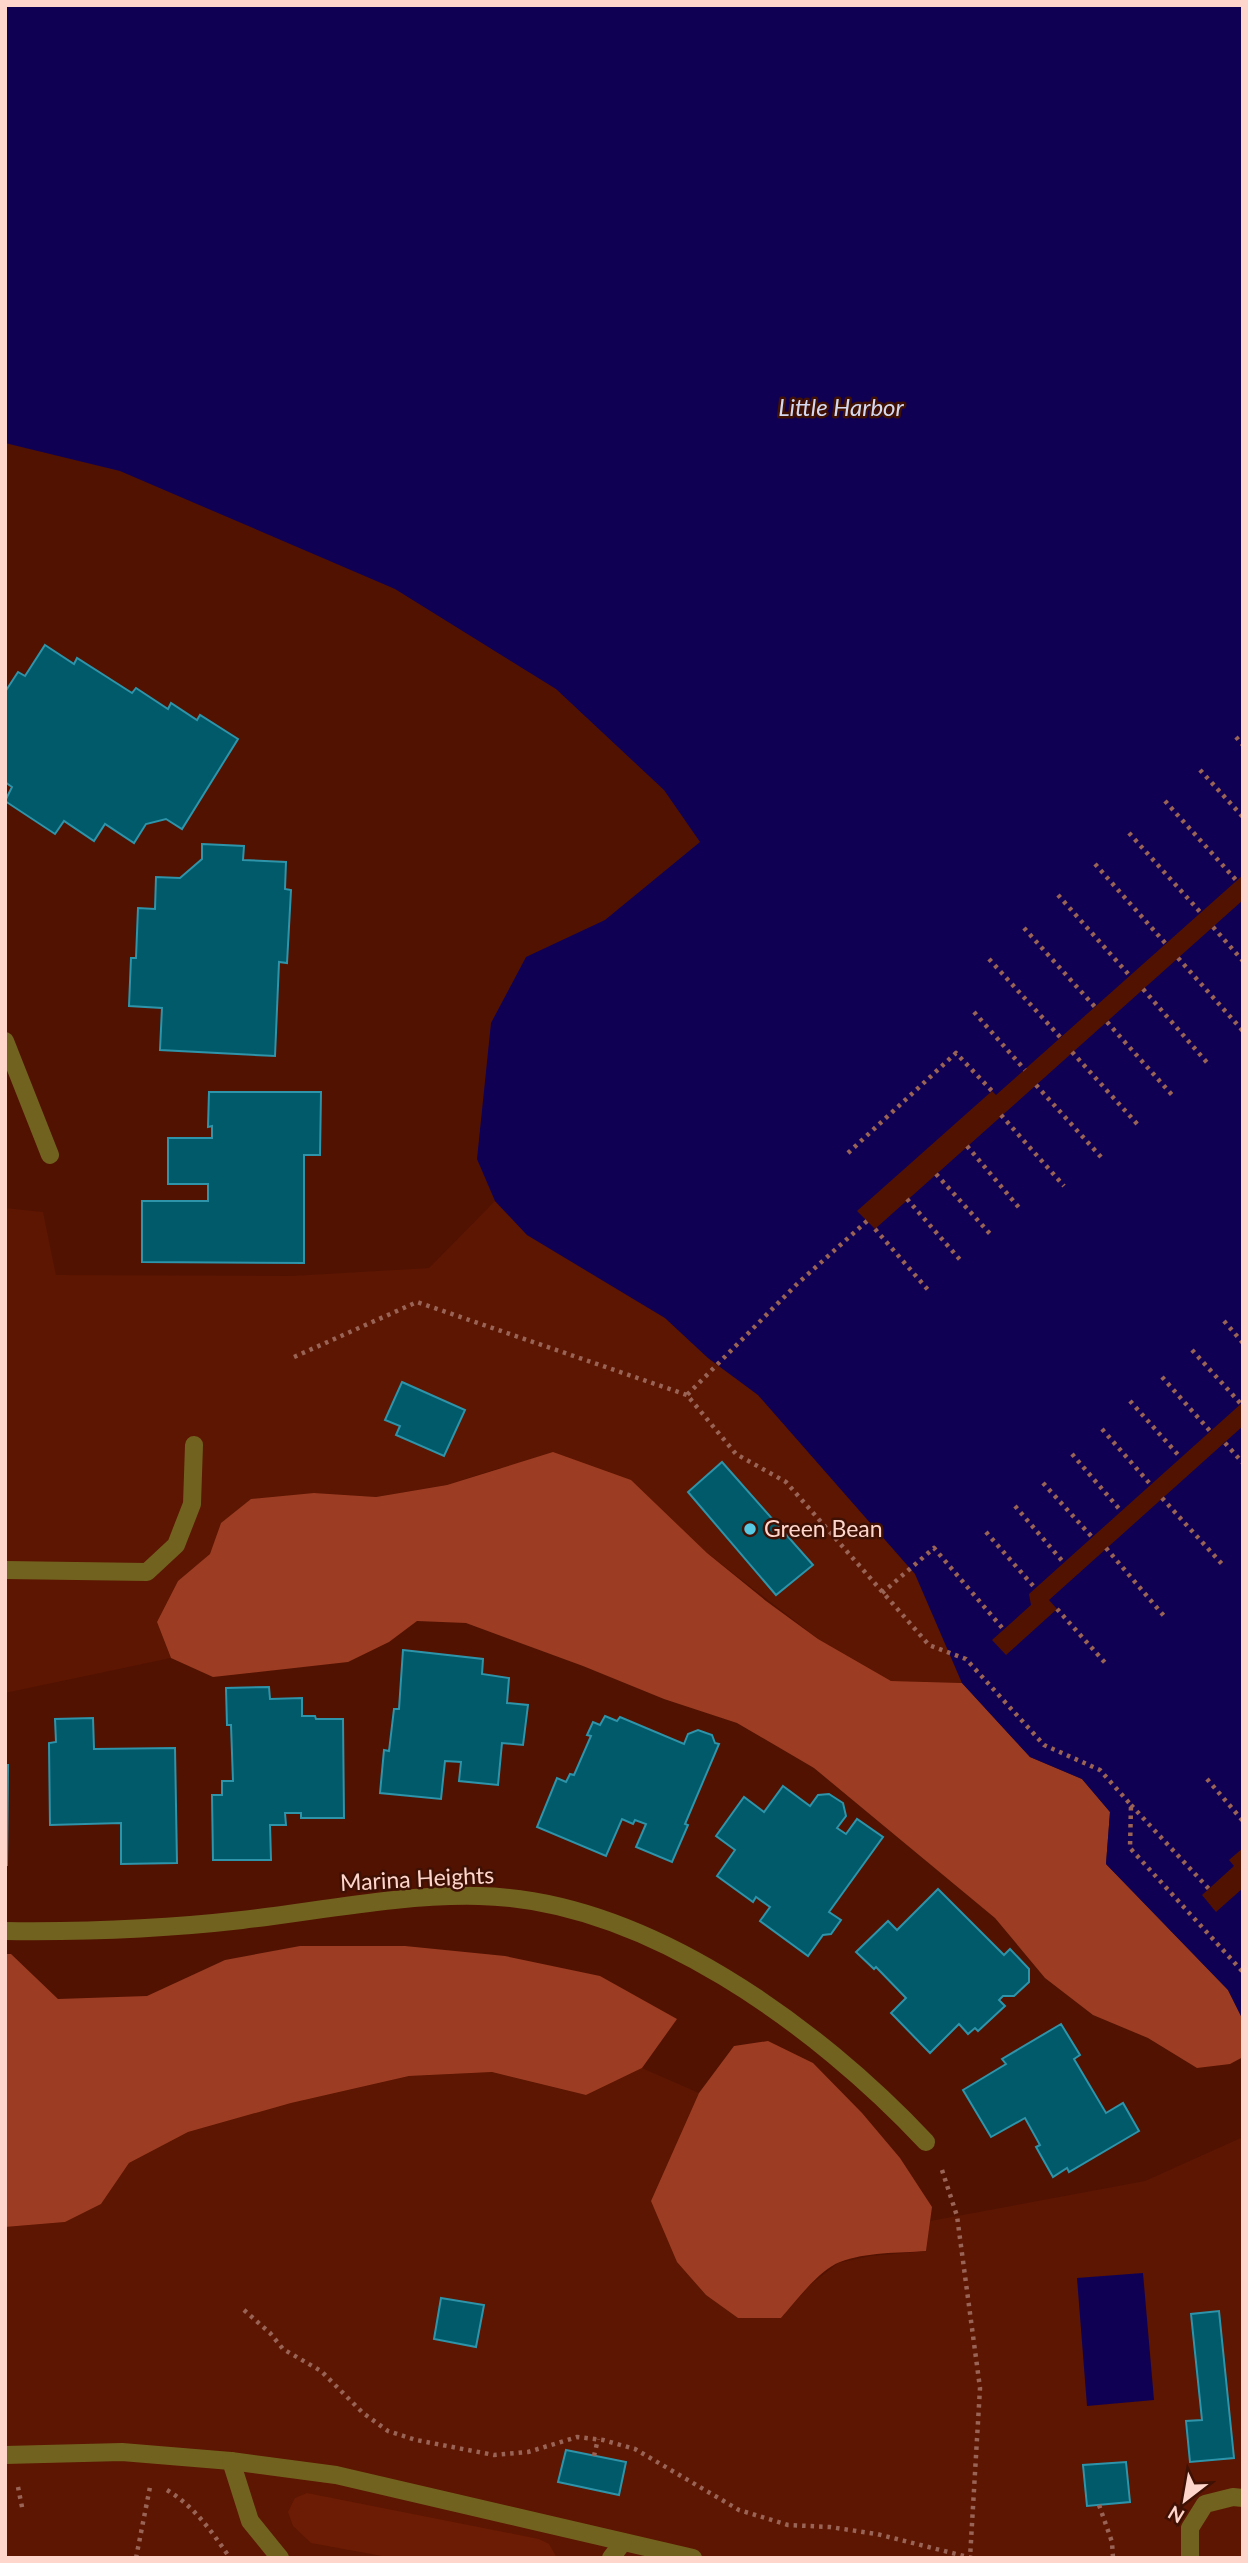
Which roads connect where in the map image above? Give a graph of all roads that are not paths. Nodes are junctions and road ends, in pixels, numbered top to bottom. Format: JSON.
{"nodes":[{"id":1,"x":5,"y":1041,"type":"edge"},
{"id":2,"x":50,"y":1155,"type":"dead end"},
{"id":3,"x":194,"y":1445,"type":"dead end"},
{"id":4,"x":5,"y":1570,"type":"edge"},
{"id":5,"x":5,"y":1931,"type":"edge"},
{"id":6,"x":926,"y":2142,"type":"road end"},
{"id":7,"x":5,"y":2455,"type":"edge"},
{"id":8,"x":231,"y":2461,"type":"junction"},
{"id":9,"x":1243,"y":2498,"type":"edge"},
{"id":10,"x":623,"y":2542,"type":"junction"},
{"id":11,"x":279,"y":2558,"type":"edge"},
{"id":12,"x":611,"y":2558,"type":"edge"},
{"id":13,"x":693,"y":2558,"type":"edge"},
{"id":14,"x":1191,"y":2558,"type":"edge"}],
"edges":[{"from":1,"to":2,"type":"street"},
{"from":3,"to":4,"type":"street"},
{"from":5,"to":6,"type":"street","name":"Marina Heights"},
{"from":7,"to":8,"type":"street"},
{"from":8,"to":10,"type":"street"},
{"from":8,"to":11,"type":"street"},
{"from":9,"to":14,"type":"street"},
{"from":10,"to":12,"type":"street"},
{"from":10,"to":13,"type":"street"}]}
